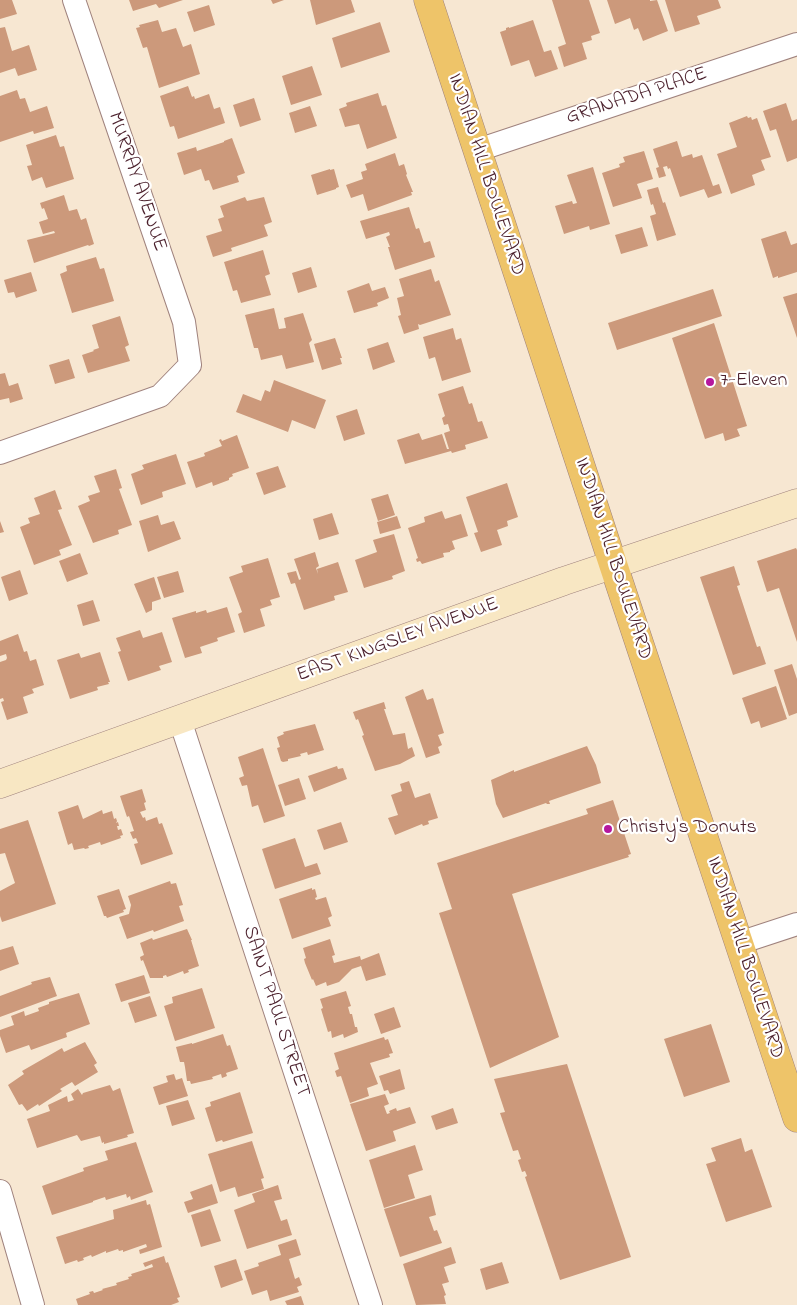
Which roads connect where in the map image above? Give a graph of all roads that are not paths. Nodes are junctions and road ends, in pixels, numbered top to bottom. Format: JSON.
{"nodes":[{"id":1,"x":74,"y":0,"type":"edge"},
{"id":2,"x":428,"y":0,"type":"edge"},
{"id":3,"x":797,"y":44,"type":"edge"},
{"id":4,"x":478,"y":150,"type":"junction"},
{"id":5,"x":0,"y":453,"type":"edge"},
{"id":6,"x":797,"y":503,"type":"edge"},
{"id":7,"x":613,"y":564,"type":"junction"},
{"id":8,"x":180,"y":720,"type":"junction"},
{"id":9,"x":0,"y":784,"type":"edge"},
{"id":10,"x":797,"y":924,"type":"edge"},
{"id":11,"x":739,"y":943,"type":"junction"},
{"id":12,"x":797,"y":1118,"type":"edge"},
{"id":13,"x":0,"y":1191,"type":"edge"},
{"id":14,"x":33,"y":1305,"type":"edge"},
{"id":15,"x":371,"y":1305,"type":"edge"}],
"edges":[{"from":1,"to":5,"type":"street","name":"MURRAY AVENUE"},
{"from":2,"to":4,"type":"main road","name":"INDIAN HILL BOULEVARD"},
{"from":3,"to":4,"type":"street","name":"GRANADA PLACE"},
{"from":4,"to":7,"type":"main road","name":"INDIAN HILL BOULEVARD"},
{"from":6,"to":7,"type":"street","name":"EAST KINGSLEY AVENUE"},
{"from":7,"to":8,"type":"street","name":"EAST KINGSLEY AVENUE"},
{"from":7,"to":11,"type":"main road","name":"INDIAN HILL BOULEVARD"},
{"from":8,"to":9,"type":"street","name":"EAST KINGSLEY AVENUE"},
{"from":8,"to":15,"type":"street","name":"SAINT PAUL STREET"},
{"from":10,"to":11,"type":"street"},
{"from":11,"to":12,"type":"main road","name":"INDIAN HILL BOULEVARD"},
{"from":13,"to":14,"type":"street"}]}
